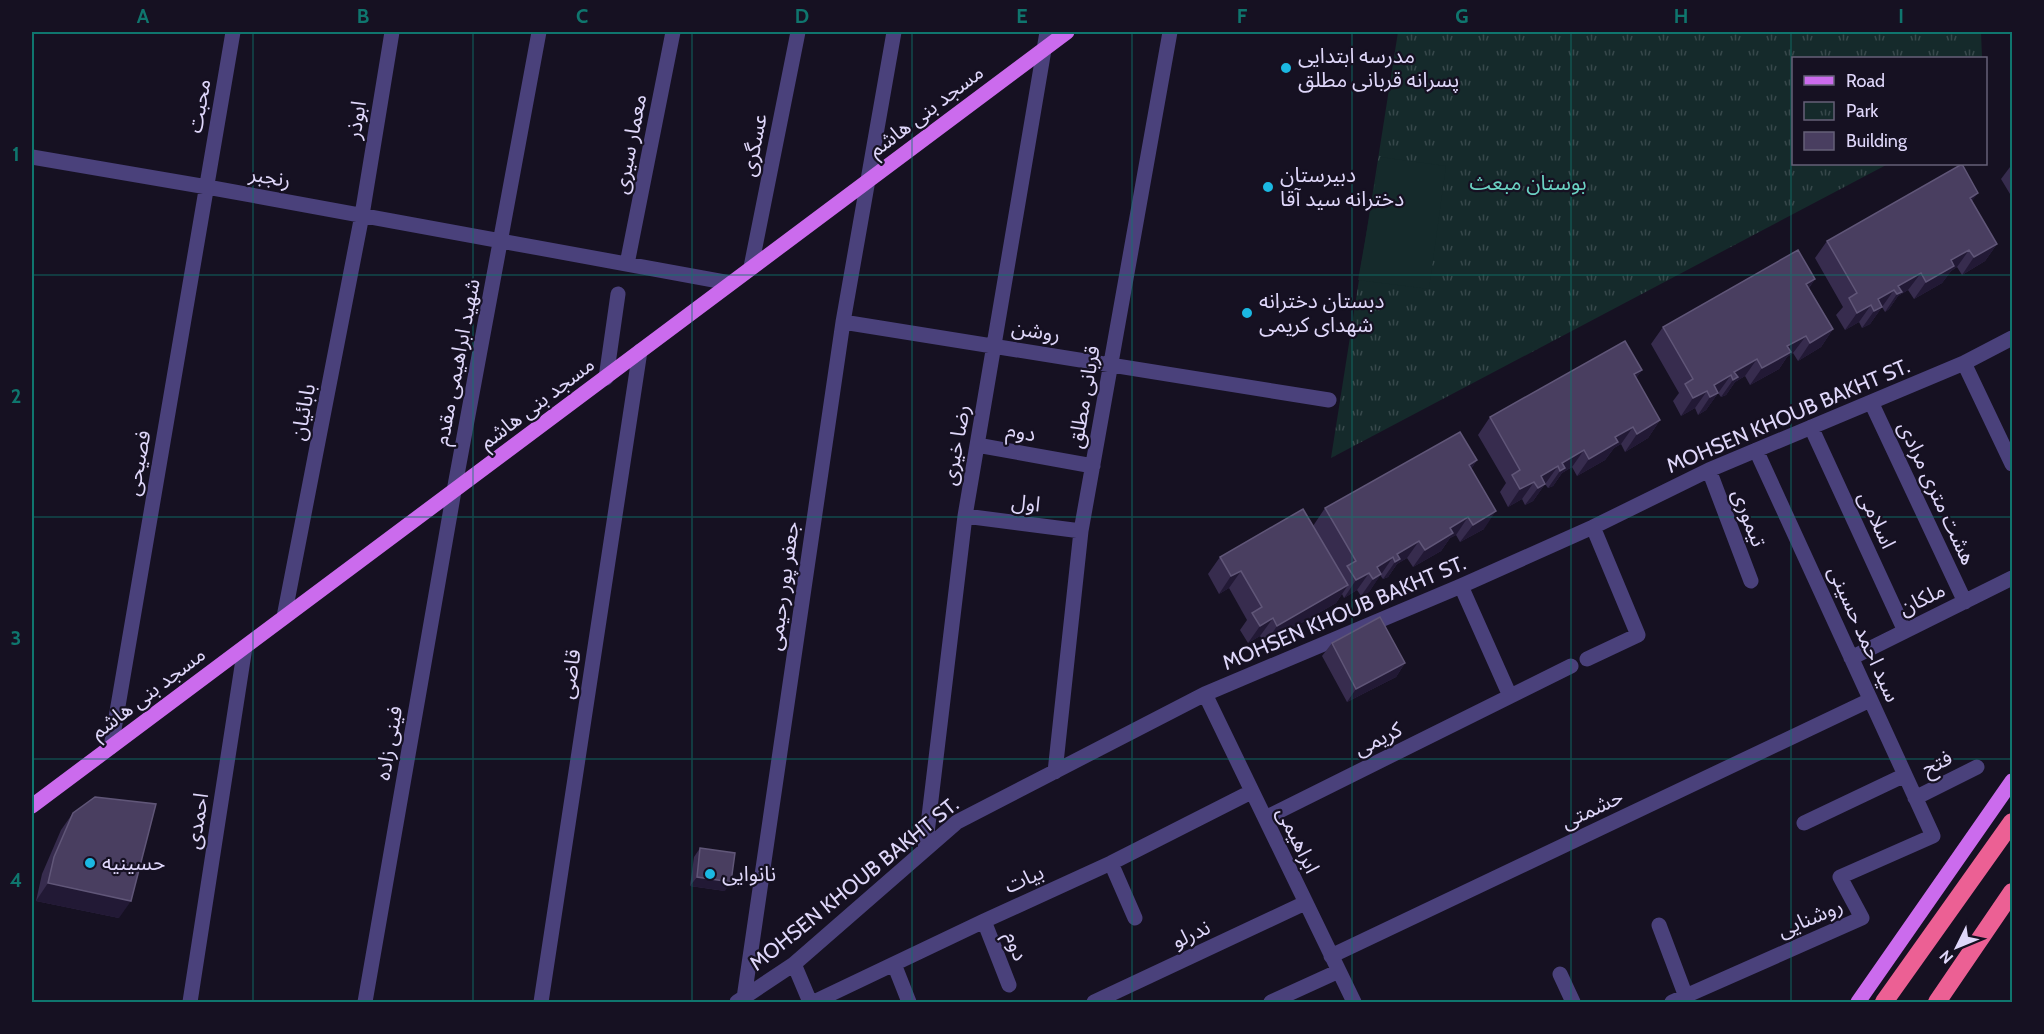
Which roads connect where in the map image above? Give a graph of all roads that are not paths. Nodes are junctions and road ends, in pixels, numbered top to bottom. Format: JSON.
{"nodes":[{"id":1,"x":233,"y":32,"type":"edge"},
{"id":2,"x":392,"y":32,"type":"edge"},
{"id":3,"x":539,"y":32,"type":"edge"},
{"id":4,"x":673,"y":32,"type":"edge"},
{"id":5,"x":798,"y":32,"type":"edge"},
{"id":6,"x":894,"y":32,"type":"edge"},
{"id":7,"x":1047,"y":32,"type":"edge"},
{"id":8,"x":1067,"y":32,"type":"edge"},
{"id":9,"x":1170,"y":32,"type":"edge"},
{"id":10,"x":1044,"y":49,"type":"junction"},
{"id":11,"x":32,"y":157,"type":"edge"},
{"id":12,"x":867,"y":180,"type":"junction"},
{"id":13,"x":207,"y":187,"type":"junction"},
{"id":14,"x":362,"y":215,"type":"junction"},
{"id":15,"x":501,"y":241,"type":"junction"},
{"id":16,"x":627,"y":264,"type":"junction"},
{"id":17,"x":751,"y":267,"type":"junction"},
{"id":18,"x":730,"y":283,"type":"junction"},
{"id":19,"x":618,"y":294,"type":"dead end"},
{"id":20,"x":843,"y":322,"type":"junction"},
{"id":21,"x":2013,"y":338,"type":"edge"},
{"id":22,"x":994,"y":346,"type":"junction"},
{"id":23,"x":640,"y":351,"type":"junction"},
{"id":24,"x":1964,"y":363,"type":"junction"},
{"id":25,"x":1111,"y":365,"type":"junction"},
{"id":26,"x":606,"y":378,"type":"junction"},
{"id":27,"x":1329,"y":400,"type":"dead end"},
{"id":28,"x":1871,"y":402,"type":"junction"},
{"id":29,"x":1811,"y":427,"type":"junction"},
{"id":30,"x":2006,"y":436,"type":"edge"},
{"id":31,"x":977,"y":445,"type":"junction"},
{"id":32,"x":1756,"y":450,"type":"junction"},
{"id":33,"x":2013,"y":464,"type":"edge"},
{"id":34,"x":1093,"y":466,"type":"junction"},
{"id":35,"x":1709,"y":470,"type":"junction"},
{"id":36,"x":454,"y":491,"type":"junction"},
{"id":37,"x":965,"y":516,"type":"junction"},
{"id":38,"x":1593,"y":527,"type":"junction"},
{"id":39,"x":1081,"y":531,"type":"junction"},
{"id":40,"x":2013,"y":578,"type":"edge"},
{"id":41,"x":1751,"y":581,"type":"dead end"},
{"id":42,"x":1461,"y":586,"type":"junction"},
{"id":43,"x":1965,"y":602,"type":"junction"},
{"id":44,"x":285,"y":617,"type":"junction"},
{"id":45,"x":1905,"y":631,"type":"junction"},
{"id":46,"x":245,"y":647,"type":"junction"},
{"id":47,"x":1851,"y":658,"type":"junction"},
{"id":48,"x":1587,"y":659,"type":"dead end"},
{"id":49,"x":1571,"y":666,"type":"dead end"},
{"id":50,"x":1205,"y":694,"type":"junction"},
{"id":51,"x":1510,"y":696,"type":"junction"},
{"id":52,"x":1870,"y":700,"type":"junction"},
{"id":53,"x":111,"y":747,"type":"junction"},
{"id":54,"x":1977,"y":767,"type":"dead end"},
{"id":55,"x":1055,"y":772,"type":"junction"},
{"id":56,"x":1905,"y":775,"type":"junction"},
{"id":57,"x":2013,"y":781,"type":"edge"},
{"id":58,"x":1251,"y":792,"type":"junction"},
{"id":59,"x":1915,"y":798,"type":"junction"},
{"id":60,"x":32,"y":806,"type":"edge"},
{"id":61,"x":1265,"y":818,"type":"junction"},
{"id":62,"x":2013,"y":822,"type":"edge"},
{"id":63,"x":1804,"y":823,"type":"dead end"},
{"id":64,"x":1933,"y":836,"type":"joint"},
{"id":65,"x":925,"y":850,"type":"junction"},
{"id":66,"x":1111,"y":863,"type":"junction"},
{"id":67,"x":2013,"y":892,"type":"edge"},
{"id":68,"x":1305,"y":903,"type":"junction"},
{"id":69,"x":1135,"y":918,"type":"dead end"},
{"id":70,"x":984,"y":921,"type":"junction"},
{"id":71,"x":1659,"y":925,"type":"dead end"},
{"id":72,"x":1331,"y":956,"type":"junction"},
{"id":73,"x":794,"y":964,"type":"junction"},
{"id":74,"x":894,"y":964,"type":"junction"},
{"id":75,"x":1339,"y":971,"type":"junction"},
{"id":76,"x":1560,"y":974,"type":"dead end"},
{"id":77,"x":1009,"y":986,"type":"dead end"},
{"id":78,"x":740,"y":1000,"type":"edge"},
{"id":79,"x":1682,"y":1000,"type":"edge"},
{"id":80,"x":190,"y":1002,"type":"edge"},
{"id":81,"x":365,"y":1002,"type":"edge"},
{"id":82,"x":541,"y":1002,"type":"edge"},
{"id":83,"x":812,"y":1002,"type":"edge"},
{"id":84,"x":909,"y":1002,"type":"edge"},
{"id":85,"x":1094,"y":1002,"type":"edge"},
{"id":86,"x":1271,"y":1002,"type":"edge"},
{"id":87,"x":1354,"y":1002,"type":"edge"},
{"id":88,"x":1573,"y":1002,"type":"edge"},
{"id":89,"x":1858,"y":1002,"type":"edge"},
{"id":90,"x":1884,"y":1002,"type":"edge"},
{"id":91,"x":1937,"y":1002,"type":"edge"}],
"edges":[{"from":1,"to":13,"type":"street","name":"محبت"},
{"from":2,"to":14,"type":"street","name":"ابوذر"},
{"from":3,"to":15,"type":"street"},
{"from":4,"to":16,"type":"street","name":"معمار سیری"},
{"from":5,"to":17,"type":"street","name":"عسگری"},
{"from":6,"to":12,"type":"street","name":"جعفر پور رحیمی"},
{"from":7,"to":10,"type":"street","name":"رضا خیری"},
{"from":8,"to":10,"type":"main road","name":"مسجد بنی هاشم"},
{"from":9,"to":25,"type":"street","name":"قربانی مطلق"},
{"from":10,"to":12,"type":"main road","name":"مسجد بنی هاشم"},
{"from":10,"to":22,"type":"street","name":"رضا خیری"},
{"from":11,"to":13,"type":"street","name":"رنجبر"},
{"from":12,"to":17,"type":"main road","name":"مسجد بنی هاشم"},
{"from":12,"to":20,"type":"street","name":"جعفر پور رحیمی"},
{"from":13,"to":14,"type":"street","name":"رنجبر"},
{"from":13,"to":53,"type":"street","name":"فصیحی"},
{"from":14,"to":15,"type":"street","name":"رنجبر"},
{"from":14,"to":44,"type":"street","name":"بابائیان"},
{"from":15,"to":16,"type":"street","name":"رنجبر"},
{"from":15,"to":36,"type":"street","name":"شهید ابراهیمی مقدم"},
{"from":16,"to":18,"type":"street","name":"رنجبر"},
{"from":17,"to":18,"type":"main road","name":"مسجد بنی هاشم"},
{"from":18,"to":23,"type":"main road","name":"مسجد بنی هاشم"},
{"from":19,"to":26,"type":"street"},
{"from":20,"to":22,"type":"street","name":"روشن"},
{"from":20,"to":78,"type":"street","name":"جعفر پور رحیمی"},
{"from":21,"to":24,"type":"street","name":"MOHSEN KHOUB BAKHT ST."},
{"from":22,"to":25,"type":"street","name":"روشن"},
{"from":22,"to":31,"type":"street","name":"رضا خیری"},
{"from":23,"to":26,"type":"main road","name":"مسجد بنی هاشم"},
{"from":23,"to":82,"type":"street","name":"قاضی"},
{"from":24,"to":28,"type":"street","name":"MOHSEN KHOUB BAKHT ST."},
{"from":24,"to":30,"type":"street"},
{"from":25,"to":27,"type":"street","name":"روشن"},
{"from":25,"to":34,"type":"street","name":"قربانی مطلق"},
{"from":26,"to":36,"type":"main road","name":"مسجد بنی هاشم"},
{"from":28,"to":29,"type":"street","name":"MOHSEN KHOUB BAKHT ST."},
{"from":28,"to":43,"type":"street","name":"هشت متری مرادی"},
{"from":29,"to":32,"type":"street","name":"MOHSEN KHOUB BAKHT ST."},
{"from":29,"to":45,"type":"street","name":"اسلامی"},
{"from":30,"to":33,"type":"street"},
{"from":31,"to":34,"type":"street","name":"دوم"},
{"from":31,"to":37,"type":"street","name":"رضا خیری"},
{"from":32,"to":35,"type":"street","name":"MOHSEN KHOUB BAKHT ST."},
{"from":32,"to":47,"type":"street","name":"سید احمد حسینی"},
{"from":34,"to":39,"type":"street","name":"قربانی مطلق"},
{"from":35,"to":38,"type":"street","name":"MOHSEN KHOUB BAKHT ST."},
{"from":35,"to":41,"type":"street","name":"تیموری"},
{"from":36,"to":44,"type":"main road","name":"مسجد بنی هاشم"},
{"from":36,"to":81,"type":"street","name":"فینی زاده"},
{"from":37,"to":39,"type":"street","name":"اول"},
{"from":37,"to":65,"type":"street","name":"رضا خیری"},
{"from":38,"to":42,"type":"street","name":"MOHSEN KHOUB BAKHT ST."},
{"from":38,"to":48,"type":"street"},
{"from":39,"to":55,"type":"street","name":"قربانی مطلق"},
{"from":40,"to":43,"type":"street","name":"ملکان"},
{"from":42,"to":50,"type":"street","name":"MOHSEN KHOUB BAKHT ST."},
{"from":42,"to":51,"type":"street"},
{"from":43,"to":45,"type":"street","name":"ملکان"},
{"from":44,"to":46,"type":"main road","name":"مسجد بنی هاشم"},
{"from":45,"to":47,"type":"street","name":"ملکان"},
{"from":46,"to":53,"type":"main road","name":"مسجد بنی هاشم"},
{"from":46,"to":80,"type":"street","name":"احمدی"},
{"from":47,"to":52,"type":"street","name":"سید احمد حسینی"},
{"from":49,"to":51,"type":"street","name":"کریمی"},
{"from":50,"to":55,"type":"street","name":"MOHSEN KHOUB BAKHT ST."},
{"from":50,"to":58,"type":"street","name":"ابراهیمی"},
{"from":51,"to":61,"type":"street","name":"کریمی"},
{"from":52,"to":56,"type":"street","name":"سید احمد حسینی"},
{"from":52,"to":72,"type":"street","name":"حشمتی"},
{"from":53,"to":60,"type":"main road","name":"مسجد بنی هاشم"},
{"from":54,"to":59,"type":"street","name":"فتح"},
{"from":55,"to":65,"type":"street","name":"MOHSEN KHOUB BAKHT ST."},
{"from":56,"to":59,"type":"street","name":"سید احمد حسینی"},
{"from":56,"to":63,"type":"street"},
{"from":57,"to":89,"type":"main road"},
{"from":58,"to":61,"type":"street","name":"ابراهیمی"},
{"from":58,"to":66,"type":"street","name":"بیات"},
{"from":59,"to":64,"type":"street","name":"سید احمد حسینی"},
{"from":61,"to":68,"type":"street","name":"ابراهیمی"},
{"from":62,"to":90,"type":"highway"},
{"from":64,"to":79,"type":"street","name":"روشنایی"},
{"from":65,"to":73,"type":"street","name":"MOHSEN KHOUB BAKHT ST."},
{"from":66,"to":69,"type":"street"},
{"from":66,"to":70,"type":"street","name":"بیات"},
{"from":67,"to":91,"type":"highway"},
{"from":68,"to":72,"type":"street","name":"ابراهیمی"},
{"from":68,"to":85,"type":"street","name":"ندرلو"},
{"from":70,"to":74,"type":"street","name":"بیات"},
{"from":70,"to":77,"type":"street","name":"دوم"},
{"from":71,"to":79,"type":"street"},
{"from":72,"to":75,"type":"street","name":"ابراهیمی"},
{"from":73,"to":78,"type":"street","name":"MOHSEN KHOUB BAKHT ST."},
{"from":73,"to":83,"type":"street"},
{"from":74,"to":83,"type":"street","name":"بیات"},
{"from":74,"to":84,"type":"street"},
{"from":75,"to":86,"type":"street"},
{"from":75,"to":87,"type":"street","name":"ابراهیمی"},
{"from":76,"to":88,"type":"street"}]}
